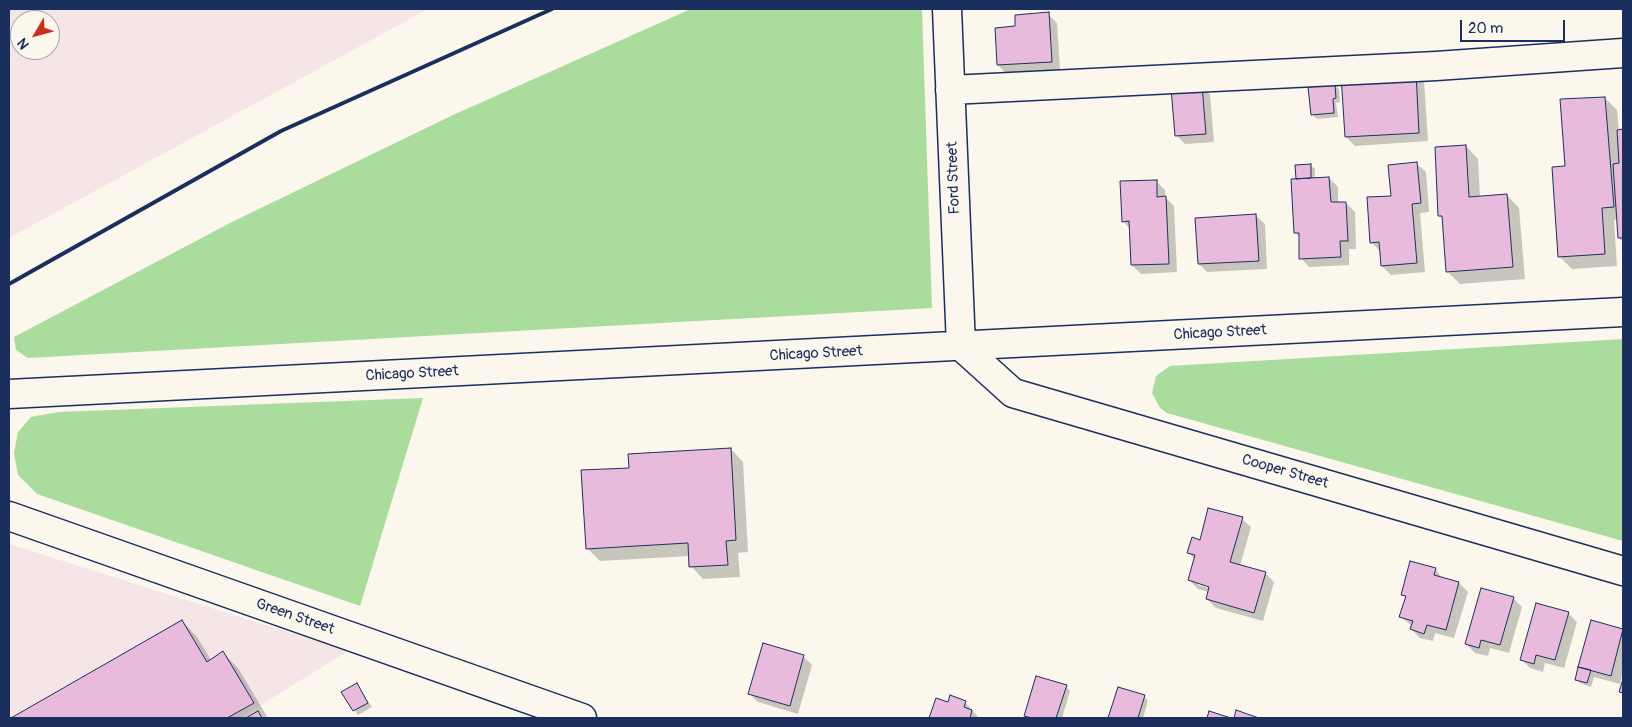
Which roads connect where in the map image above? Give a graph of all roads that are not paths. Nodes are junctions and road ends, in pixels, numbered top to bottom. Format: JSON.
{"nodes":[{"id":1,"x":947,"y":9,"type":"edge"},
{"id":2,"x":1623,"y":53,"type":"edge"},
{"id":3,"x":950,"y":90,"type":"junction"},
{"id":4,"x":1623,"y":312,"type":"edge"},
{"id":5,"x":961,"y":346,"type":"junction"},
{"id":6,"x":9,"y":394,"type":"edge"},
{"id":7,"x":9,"y":516,"type":"edge"},
{"id":8,"x":1623,"y":570,"type":"edge"},
{"id":9,"x":582,"y":718,"type":"edge"}],
"edges":[{"from":1,"to":3,"type":"street","name":"Ford Street"},
{"from":2,"to":3,"type":"street"},
{"from":3,"to":5,"type":"street","name":"Ford Street"},
{"from":4,"to":5,"type":"street","name":"Chicago Street"},
{"from":5,"to":6,"type":"street","name":"Chicago Street"},
{"from":5,"to":8,"type":"street","name":"Cooper Street"},
{"from":7,"to":9,"type":"street","name":"Green Street"}]}
